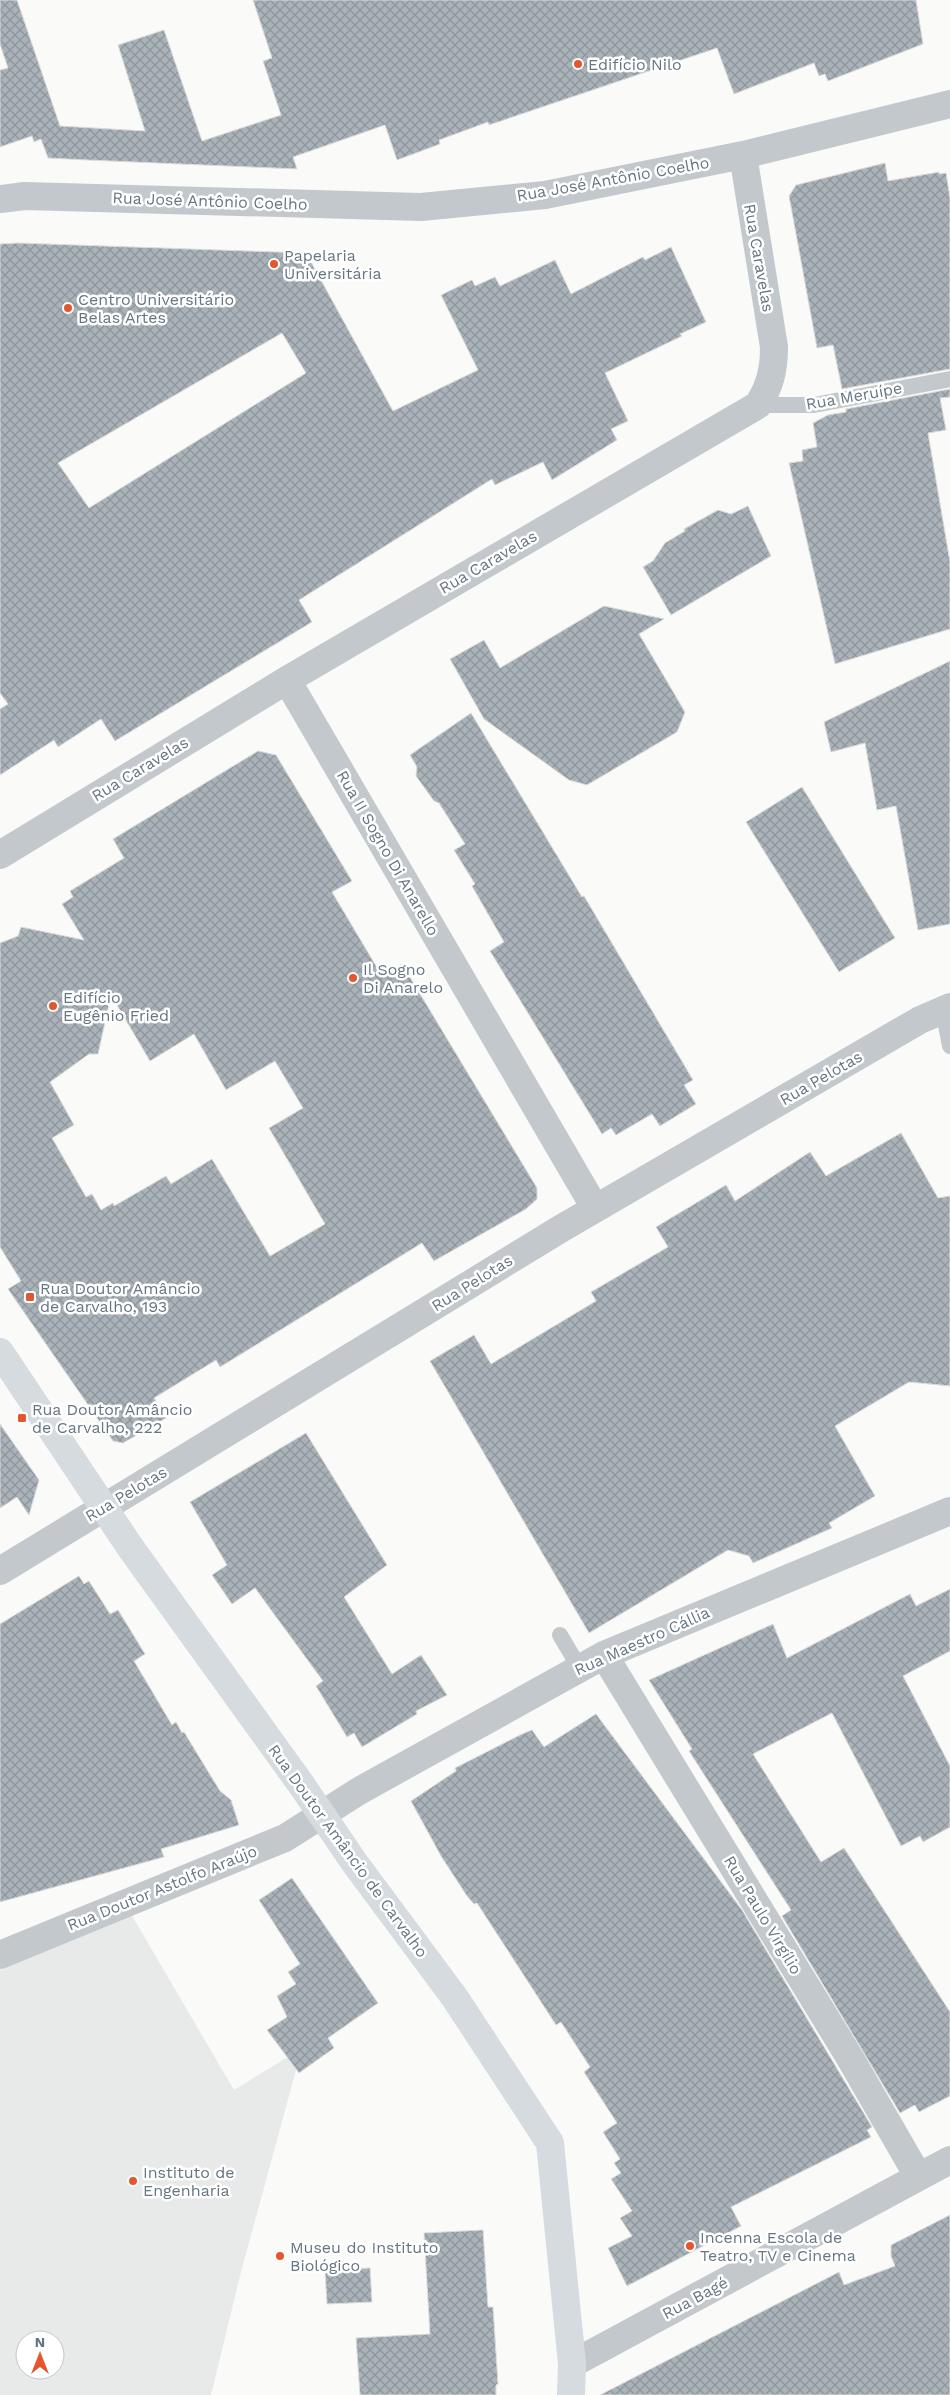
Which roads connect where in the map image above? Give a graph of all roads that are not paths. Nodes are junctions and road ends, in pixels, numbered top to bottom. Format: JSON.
{"nodes":[{"id":1,"x":950,"y":104,"type":"edge"},
{"id":2,"x":743,"y":155,"type":"junction"},
{"id":3,"x":0,"y":199,"type":"edge"},
{"id":4,"x":950,"y":379,"type":"edge"},
{"id":5,"x":758,"y":405,"type":"junction"},
{"id":6,"x":286,"y":680,"type":"junction"},
{"id":7,"x":0,"y":854,"type":"edge"},
{"id":8,"x":947,"y":1008,"type":"edge"},
{"id":9,"x":950,"y":1046,"type":"edge"},
{"id":10,"x":595,"y":1208,"type":"junction"},
{"id":11,"x":0,"y":1352,"type":"edge"},
{"id":12,"x":104,"y":1507,"type":"junction"},
{"id":13,"x":950,"y":1511,"type":"edge"},
{"id":14,"x":0,"y":1571,"type":"edge"},
{"id":15,"x":560,"y":1635,"type":"dead end"},
{"id":16,"x":604,"y":1655,"type":"junction"},
{"id":17,"x":579,"y":1667,"type":"junction"},
{"id":18,"x":321,"y":1815,"type":"junction"},
{"id":19,"x":0,"y":1955,"type":"edge"},
{"id":20,"x":950,"y":2160,"type":"edge"},
{"id":21,"x":918,"y":2176,"type":"junction"},
{"id":22,"x":572,"y":2364,"type":"junction"},
{"id":23,"x":571,"y":2395,"type":"edge"}],
"edges":[{"from":1,"to":2,"type":"street","name":"Rua José Antônio Coelho"},
{"from":2,"to":3,"type":"street","name":"Rua José Antônio Coelho"},
{"from":2,"to":5,"type":"street","name":"Rua Caravelas"},
{"from":4,"to":5,"type":"lane","name":"Rua Meruípe"},
{"from":5,"to":6,"type":"street","name":"Rua Caravelas"},
{"from":6,"to":7,"type":"street","name":"Rua Caravelas"},
{"from":6,"to":10,"type":"street","name":"Rua II Sogno Di Anarello"},
{"from":8,"to":9,"type":"lane"},
{"from":8,"to":10,"type":"street","name":"Rua Pelotas"},
{"from":10,"to":12,"type":"street","name":"Rua Pelotas"},
{"from":11,"to":12,"type":"street","name":"Rua Doutor Amâncio de Carvalho"},
{"from":12,"to":14,"type":"street","name":"Rua Pelotas"},
{"from":12,"to":18,"type":"street","name":"Rua Doutor Amâncio de Carvalho"},
{"from":13,"to":16,"type":"street","name":"Rua Maestro Cállia"},
{"from":15,"to":17,"type":"lane"},
{"from":16,"to":17,"type":"street","name":"Rua Maestro Cállia"},
{"from":16,"to":21,"type":"street","name":"Rua Paulo Virgílio"},
{"from":17,"to":18,"type":"street","name":"Rua Maestro Cállia"},
{"from":18,"to":19,"type":"street","name":"Rua Doutor Astolfo Araújo"},
{"from":18,"to":22,"type":"street","name":"Rua Doutor Amâncio de Carvalho"},
{"from":20,"to":21,"type":"street","name":"Rua Bagé"},
{"from":21,"to":22,"type":"street","name":"Rua Bagé"},
{"from":22,"to":23,"type":"street","name":"Rua Doutor Amâncio de Carvalho"}]}
